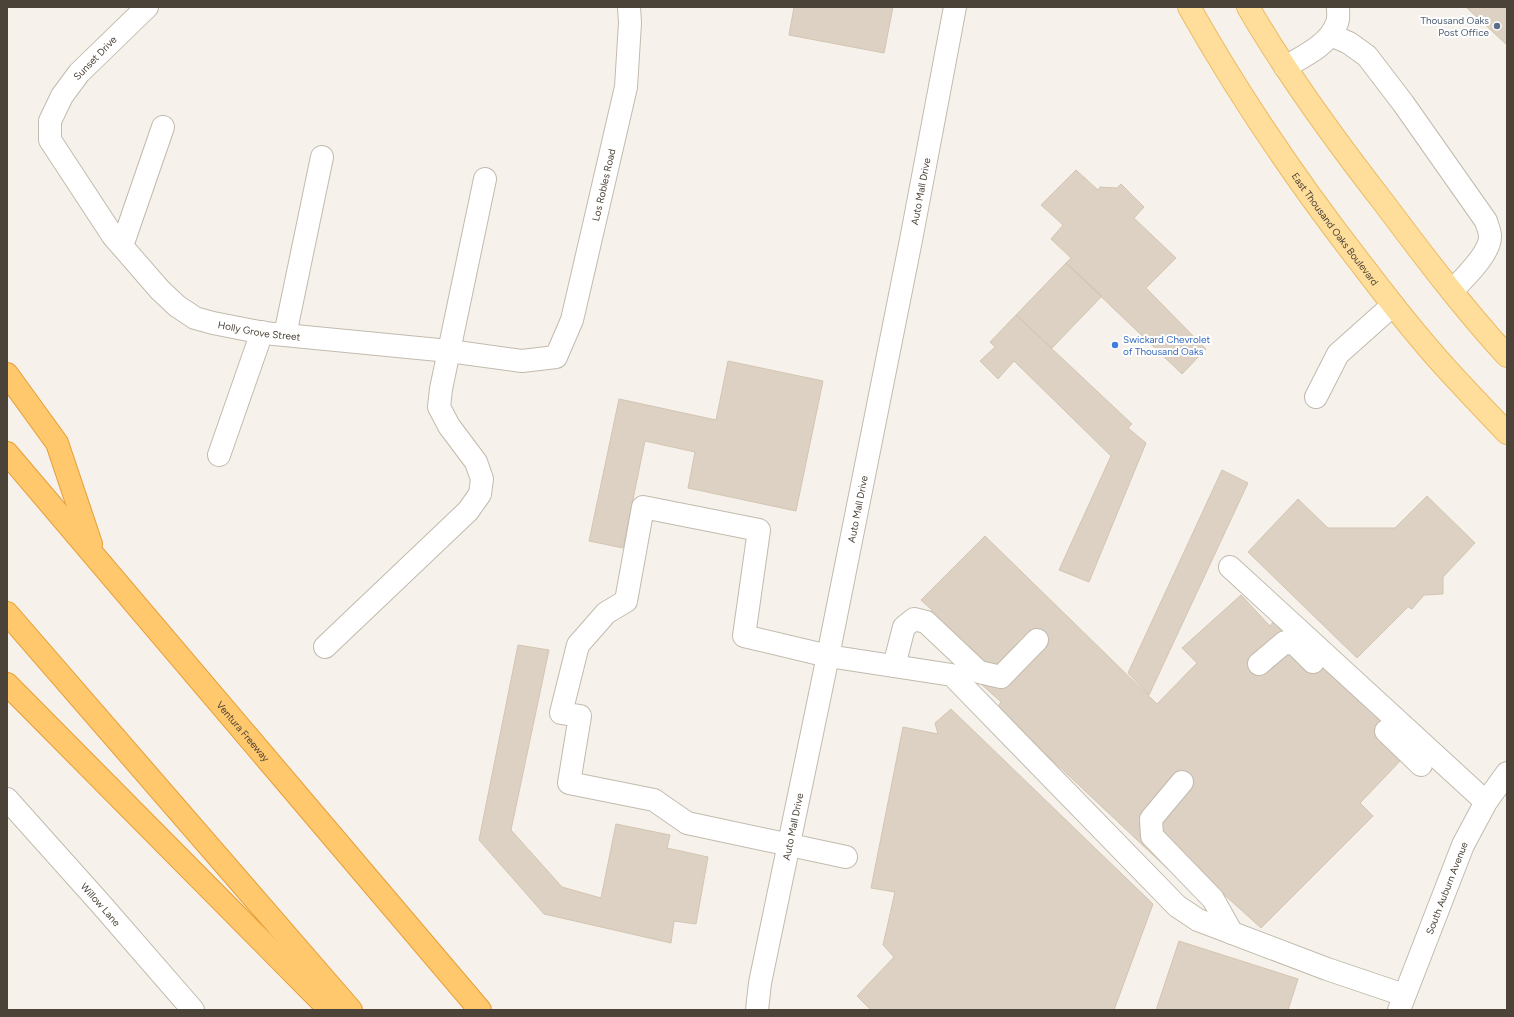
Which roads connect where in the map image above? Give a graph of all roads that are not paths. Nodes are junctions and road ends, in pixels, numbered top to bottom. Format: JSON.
{"nodes":[{"id":1,"x":147,"y":7,"type":"edge"},
{"id":2,"x":630,"y":7,"type":"edge"},
{"id":3,"x":955,"y":7,"type":"edge"},
{"id":4,"x":1189,"y":7,"type":"edge"},
{"id":5,"x":1248,"y":7,"type":"edge"},
{"id":6,"x":1338,"y":7,"type":"edge"},
{"id":7,"x":1330,"y":35,"type":"junction"},
{"id":8,"x":1285,"y":67,"type":"junction"},
{"id":9,"x":163,"y":127,"type":"dead end"},
{"id":10,"x":50,"y":140,"type":"joint"},
{"id":11,"x":322,"y":157,"type":"dead end"},
{"id":12,"x":486,"y":180,"type":"dead end"},
{"id":13,"x":122,"y":246,"type":"junction"},
{"id":14,"x":1452,"y":291,"type":"junction"},
{"id":15,"x":1393,"y":305,"type":"junction"},
{"id":16,"x":262,"y":332,"type":"junction"},
{"id":17,"x":285,"y":335,"type":"junction"},
{"id":18,"x":449,"y":351,"type":"junction"},
{"id":19,"x":1507,"y":356,"type":"edge"},
{"id":20,"x":556,"y":357,"type":"joint"},
{"id":21,"x":7,"y":374,"type":"edge"},
{"id":22,"x":1316,"y":397,"type":"dead end"},
{"id":23,"x":1507,"y":432,"type":"edge"},
{"id":24,"x":7,"y":453,"type":"edge"},
{"id":25,"x":219,"y":455,"type":"dead end"},
{"id":26,"x":94,"y":555,"type":"junction"},
{"id":27,"x":1230,"y":567,"type":"dead end"},
{"id":28,"x":7,"y":614,"type":"edge"},
{"id":29,"x":1037,"y":640,"type":"dead end"},
{"id":30,"x":325,"y":647,"type":"dead end"},
{"id":31,"x":828,"y":656,"type":"junction"},
{"id":32,"x":1259,"y":664,"type":"dead end"},
{"id":33,"x":894,"y":666,"type":"junction"},
{"id":34,"x":7,"y":684,"type":"edge"},
{"id":35,"x":1421,"y":765,"type":"dead end"},
{"id":36,"x":1507,"y":773,"type":"edge"},
{"id":37,"x":1182,"y":782,"type":"dead end"},
{"id":38,"x":7,"y":799,"type":"edge"},
{"id":39,"x":1486,"y":802,"type":"junction"},
{"id":40,"x":789,"y":846,"type":"junction"},
{"id":41,"x":846,"y":857,"type":"dead end"},
{"id":42,"x":1232,"y":933,"type":"junction"},
{"id":43,"x":1401,"y":1002,"type":"edge"},
{"id":44,"x":193,"y":1010,"type":"edge"},
{"id":45,"x":330,"y":1010,"type":"edge"},
{"id":46,"x":351,"y":1010,"type":"edge"},
{"id":47,"x":480,"y":1010,"type":"edge"},
{"id":48,"x":757,"y":1010,"type":"edge"}],
"edges":[{"from":1,"to":10,"type":"street","name":"Sunset Drive"},
{"from":2,"to":20,"type":"street","name":"Los Robles Road"},
{"from":3,"to":31,"type":"street","name":"Auto Mall Drive"},
{"from":4,"to":15,"type":"main road","name":"East Thousand Oaks Boulevard"},
{"from":5,"to":8,"type":"main road"},
{"from":6,"to":7,"type":"street"},
{"from":7,"to":8,"type":"street"},
{"from":7,"to":14,"type":"street"},
{"from":8,"to":14,"type":"main road"},
{"from":9,"to":13,"type":"street"},
{"from":10,"to":13,"type":"street","name":"Holly Grove Street"},
{"from":11,"to":17,"type":"street"},
{"from":12,"to":18,"type":"street"},
{"from":13,"to":16,"type":"street","name":"Holly Grove Street"},
{"from":14,"to":19,"type":"main road"},
{"from":15,"to":22,"type":"street"},
{"from":15,"to":23,"type":"main road","name":"East Thousand Oaks Boulevard"},
{"from":16,"to":17,"type":"street","name":"Holly Grove Street"},
{"from":16,"to":25,"type":"street"},
{"from":17,"to":18,"type":"street","name":"Holly Grove Street"},
{"from":18,"to":20,"type":"street","name":"Holly Grove Street"},
{"from":18,"to":30,"type":"street"},
{"from":21,"to":26,"type":"highway"},
{"from":24,"to":26,"type":"highway","name":"Ventura Freeway"},
{"from":26,"to":47,"type":"highway","name":"Ventura Freeway"},
{"from":27,"to":39,"type":"street"},
{"from":28,"to":46,"type":"highway"},
{"from":29,"to":33,"type":"street"},
{"from":31,"to":33,"type":"street"},
{"from":31,"to":40,"type":"street","name":"Auto Mall Drive"},
{"from":31,"to":40,"type":"street"},
{"from":32,"to":35,"type":"street"},
{"from":33,"to":42,"type":"street"},
{"from":34,"to":45,"type":"highway"},
{"from":36,"to":39,"type":"street","name":"South Auburn Avenue"},
{"from":37,"to":42,"type":"street"},
{"from":38,"to":44,"type":"street","name":"Willow Lane"},
{"from":39,"to":43,"type":"street","name":"South Auburn Avenue"},
{"from":40,"to":41,"type":"street"},
{"from":40,"to":48,"type":"street","name":"Auto Mall Drive"},
{"from":42,"to":43,"type":"street"}]}
